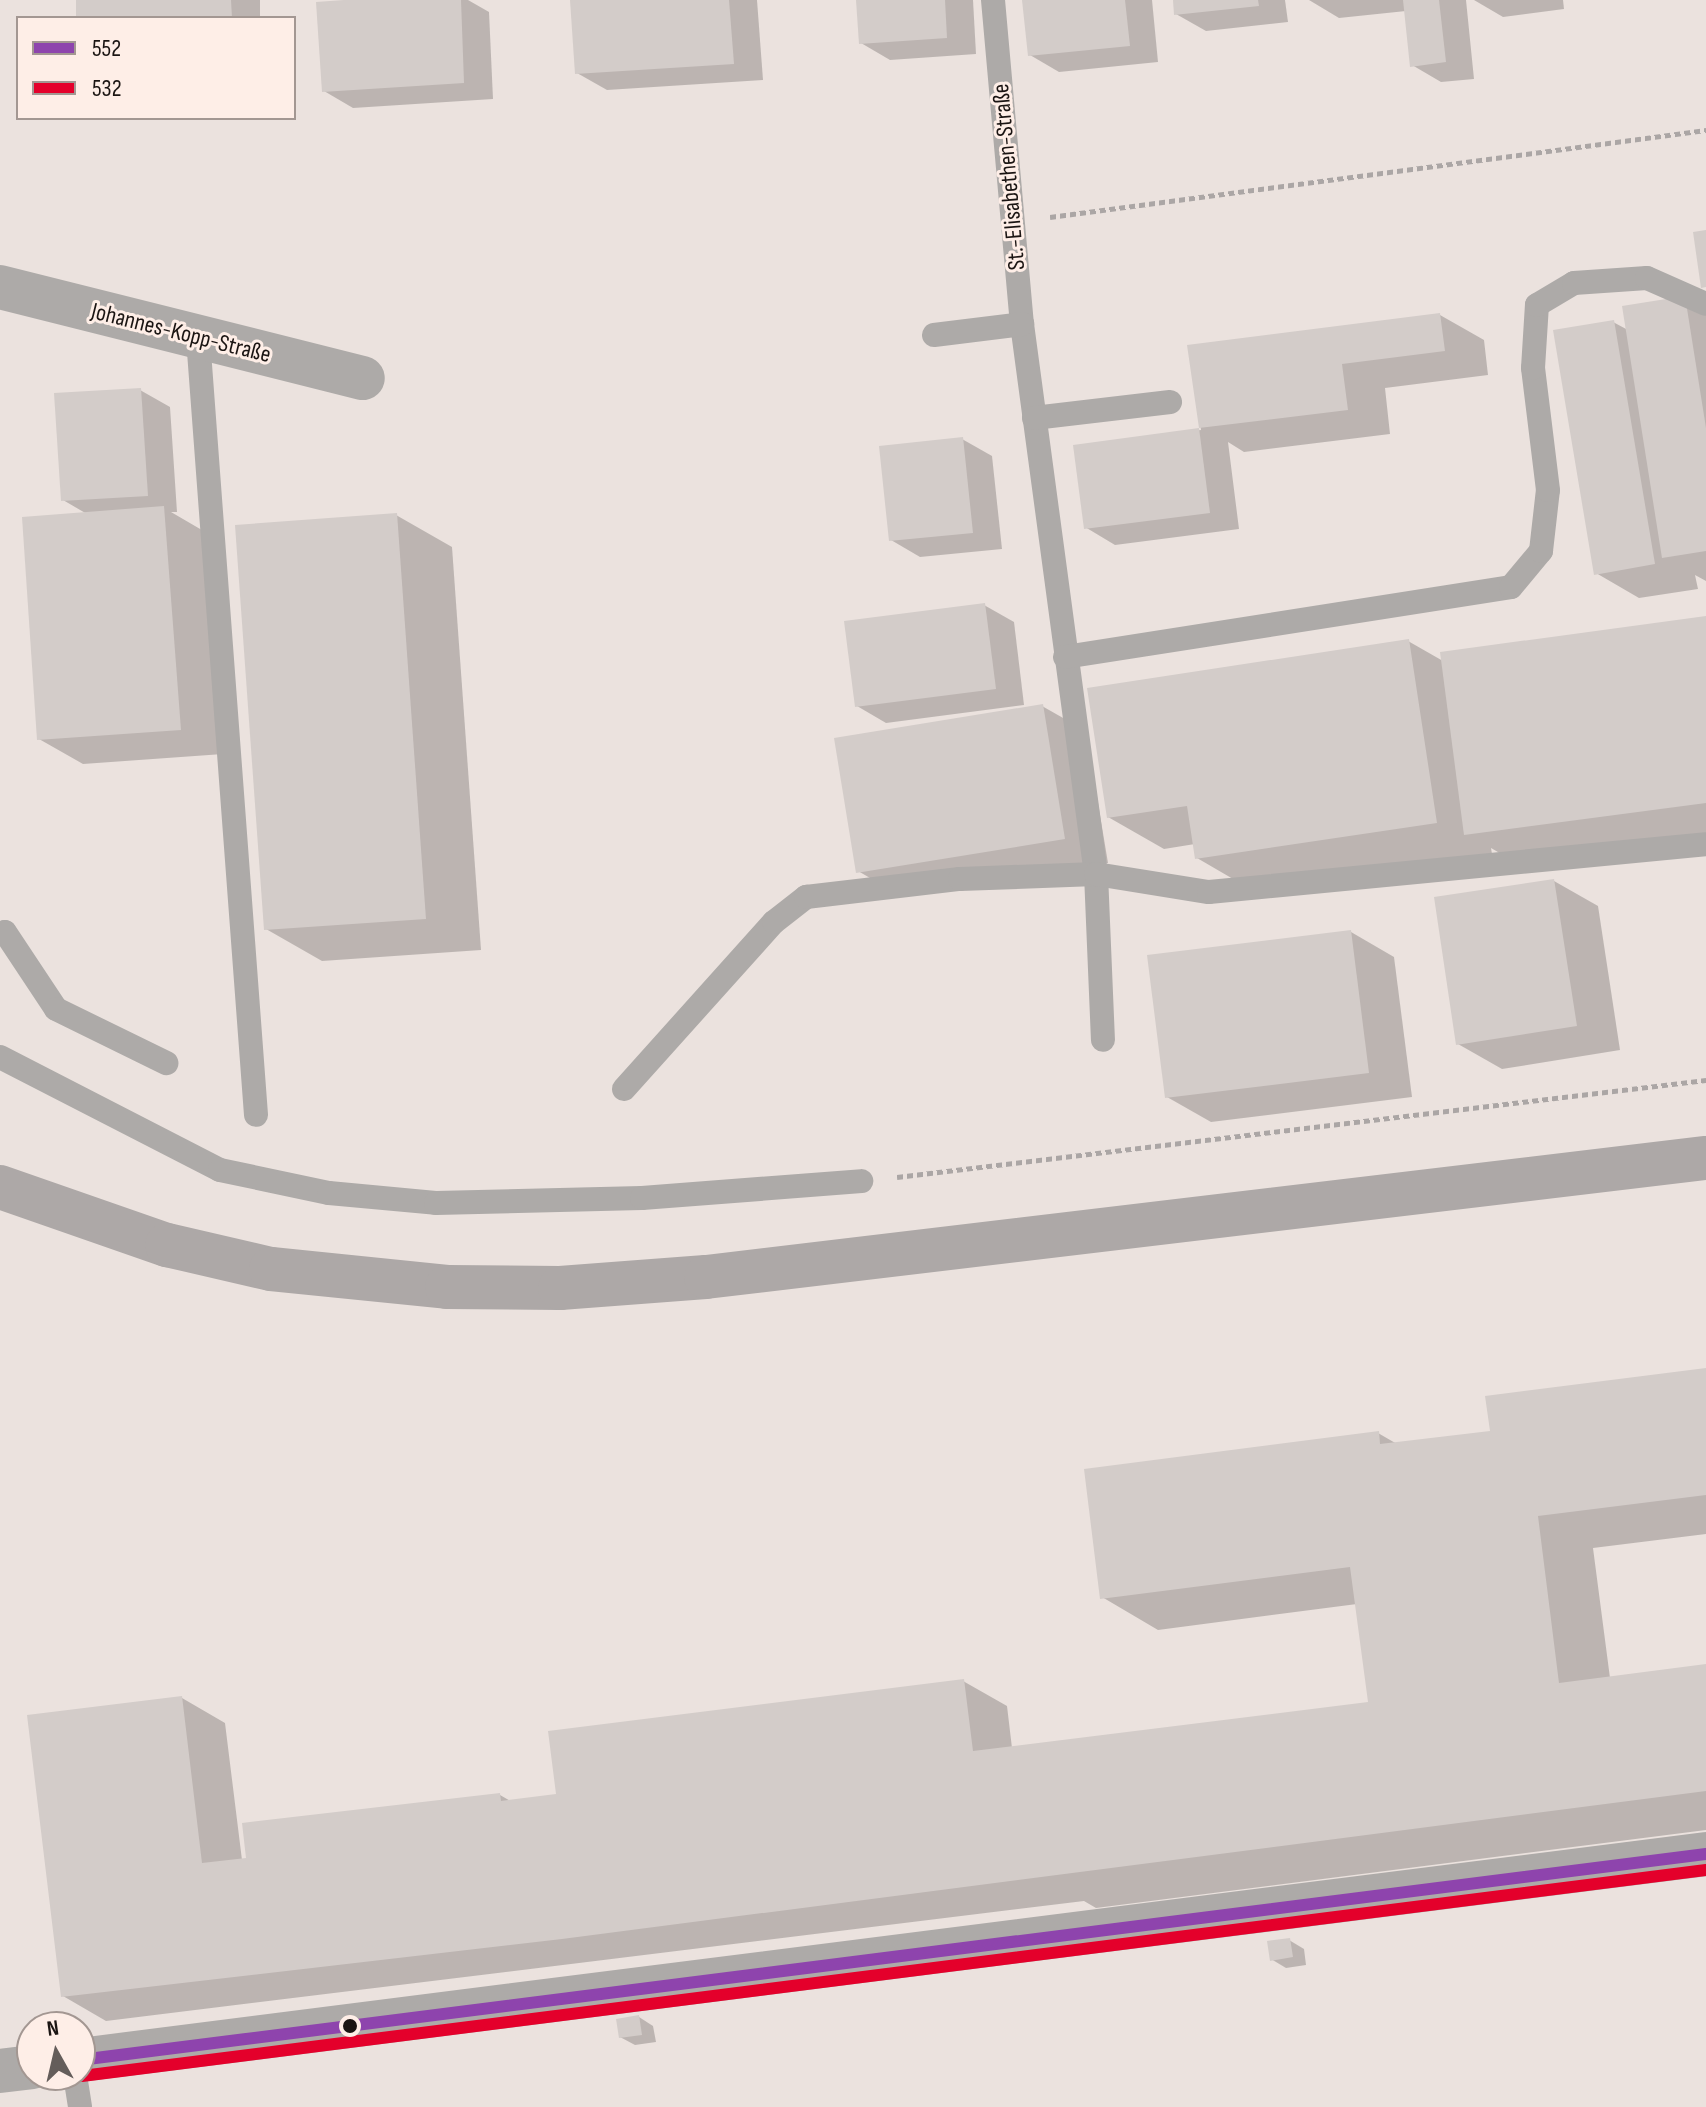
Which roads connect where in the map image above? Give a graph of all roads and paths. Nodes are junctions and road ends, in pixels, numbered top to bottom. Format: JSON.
{"nodes":[{"id":1,"x":993,"y":0,"type":"edge"},
{"id":2,"x":1706,"y":130,"type":"edge"},
{"id":3,"x":1013,"y":222,"type":"junction"},
{"id":4,"x":0,"y":287,"type":"edge"},
{"id":5,"x":1706,"y":304,"type":"edge"},
{"id":6,"x":1022,"y":324,"type":"junction"},
{"id":7,"x":934,"y":335,"type":"dead end"},
{"id":8,"x":198,"y":338,"type":"junction"},
{"id":9,"x":363,"y":378,"type":"dead end"},
{"id":10,"x":1170,"y":402,"type":"dead end"},
{"id":11,"x":1034,"y":418,"type":"junction"},
{"id":12,"x":1065,"y":657,"type":"junction"},
{"id":13,"x":1706,"y":844,"type":"edge"},
{"id":14,"x":1096,"y":874,"type":"junction"},
{"id":15,"x":0,"y":934,"type":"edge"},
{"id":16,"x":1103,"y":1040,"type":"dead end"},
{"id":17,"x":0,"y":1057,"type":"edge"},
{"id":18,"x":166,"y":1063,"type":"dead end"},
{"id":19,"x":1706,"y":1080,"type":"edge"},
{"id":20,"x":624,"y":1089,"type":"dead end"},
{"id":21,"x":256,"y":1115,"type":"dead end"},
{"id":22,"x":1706,"y":1158,"type":"edge"},
{"id":23,"x":861,"y":1181,"type":"joint"},
{"id":24,"x":0,"y":1187,"type":"edge"},
{"id":25,"x":1706,"y":1854,"type":"edge"},
{"id":26,"x":96,"y":2058,"type":"edge"}],
"edges":[{"from":1,"to":3,"type":"lane","name":"St.-Elisabethen-Straße"},
{"from":2,"to":3,"type":"path"},
{"from":3,"to":6,"type":"lane","name":"St.-Elisabethen-Straße"},
{"from":4,"to":8,"type":"street","name":"Johannes-Kopp-Straße"},
{"from":5,"to":12,"type":"lane"},
{"from":6,"to":7,"type":"lane"},
{"from":6,"to":11,"type":"lane","name":"St.-Elisabethen-Straße"},
{"from":8,"to":9,"type":"street","name":"Johannes-Kopp-Straße"},
{"from":8,"to":21,"type":"lane"},
{"from":10,"to":11,"type":"lane"},
{"from":11,"to":12,"type":"lane","name":"St.-Elisabethen-Straße"},
{"from":12,"to":14,"type":"lane","name":"St.-Elisabethen-Straße"},
{"from":13,"to":14,"type":"lane"},
{"from":14,"to":16,"type":"lane","name":"St.-Elisabethen-Straße"},
{"from":14,"to":20,"type":"lane"},
{"from":15,"to":18,"type":"lane"},
{"from":17,"to":23,"type":"lane"},
{"from":19,"to":23,"type":"path"},
{"from":22,"to":24,"type":"main road"},
{"from":25,"to":26,"type":"street"}]}
